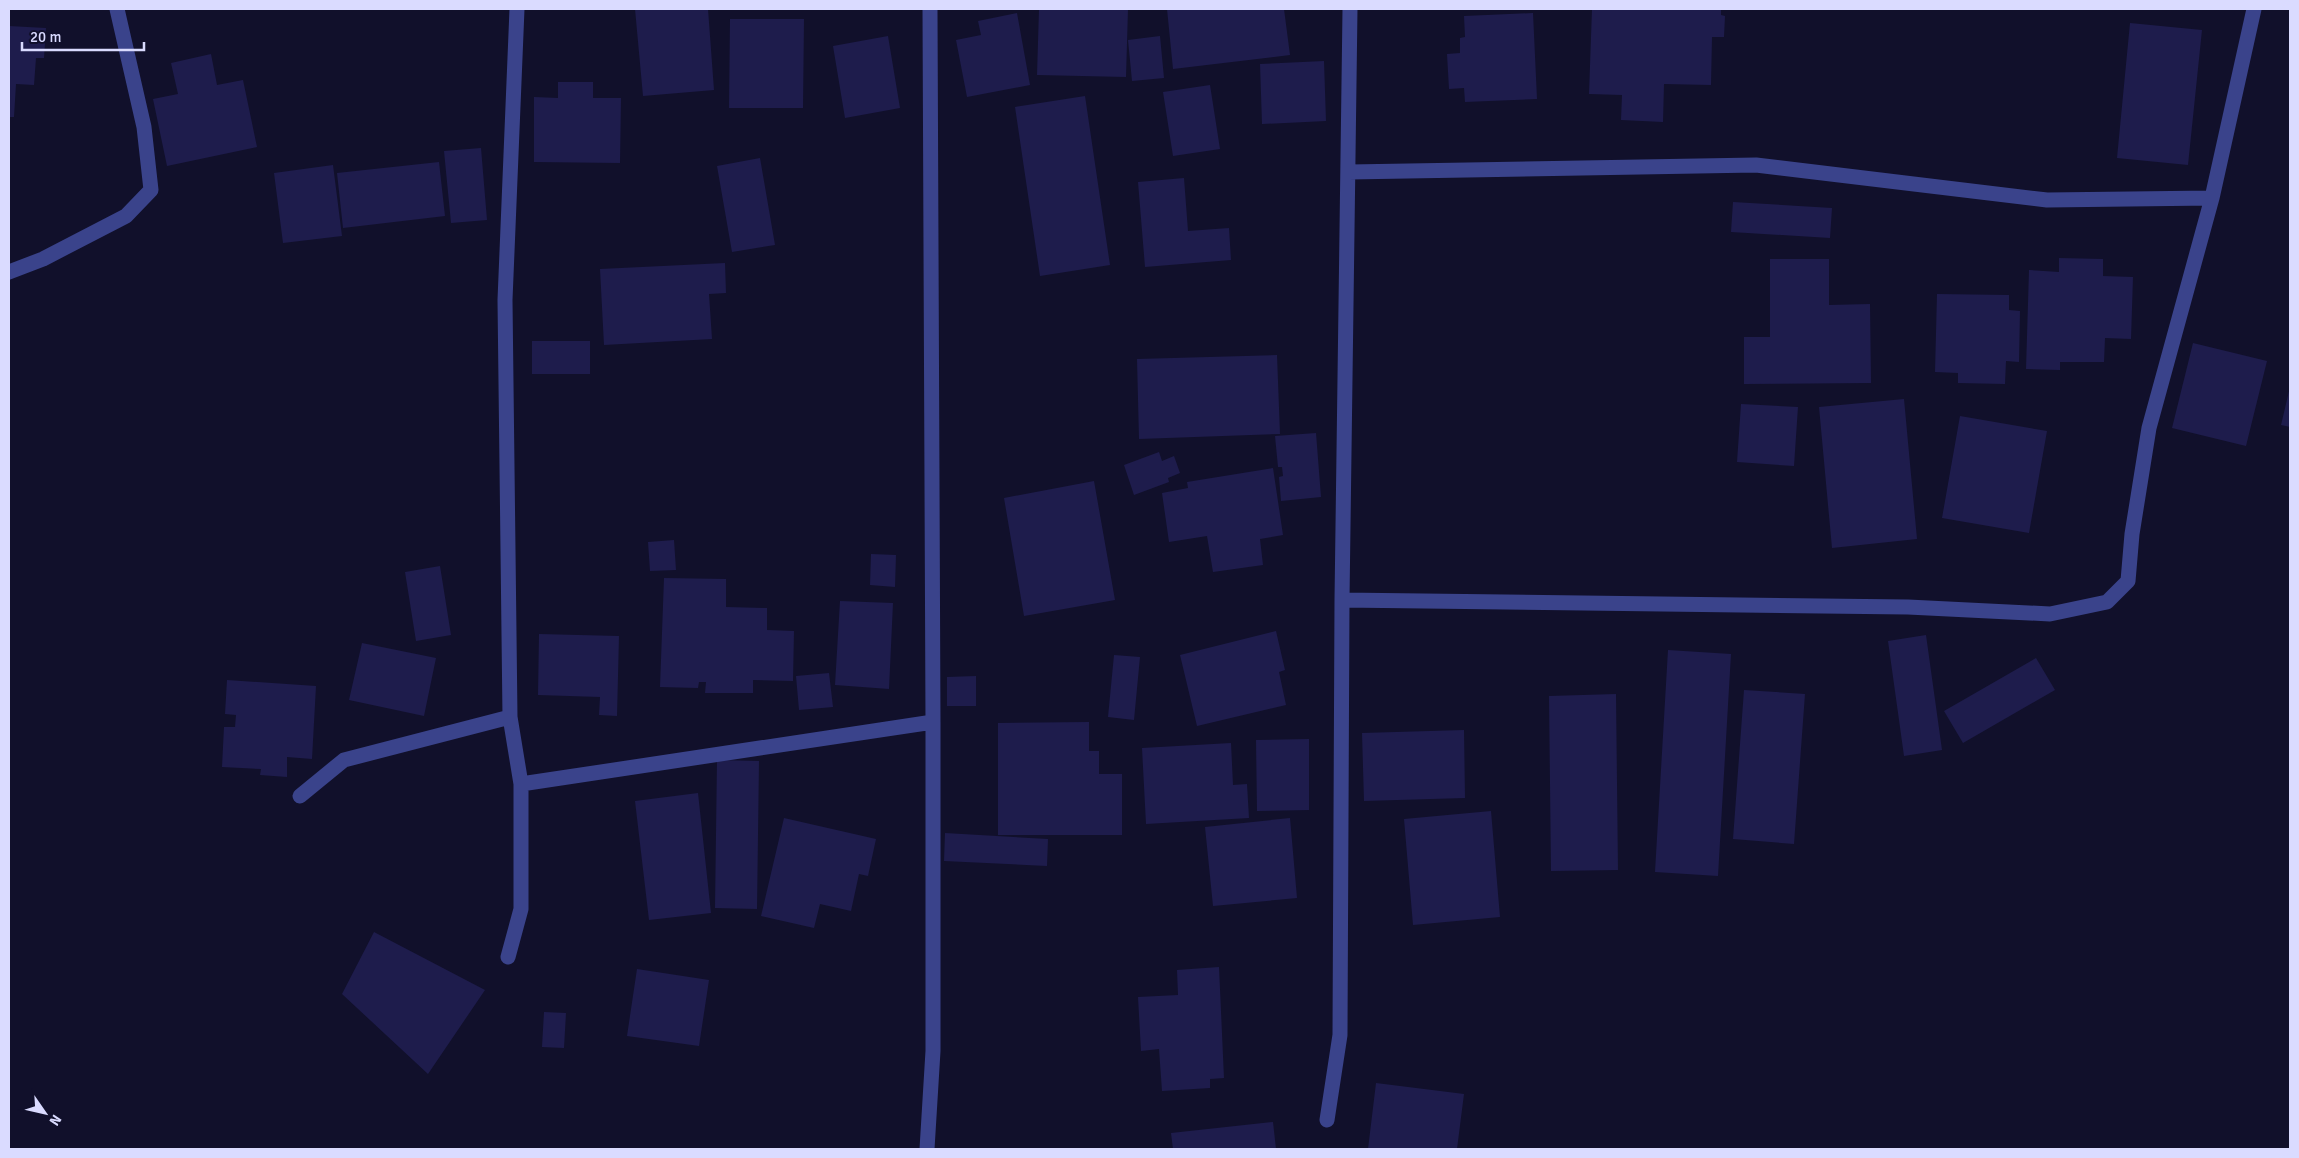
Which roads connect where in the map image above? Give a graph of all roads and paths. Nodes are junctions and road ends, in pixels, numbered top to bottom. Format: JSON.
{"nodes":[{"id":1,"x":117,"y":9,"type":"edge"},
{"id":2,"x":517,"y":9,"type":"edge"},
{"id":3,"x":930,"y":9,"type":"edge"},
{"id":4,"x":1350,"y":9,"type":"edge"},
{"id":5,"x":2254,"y":9,"type":"edge"},
{"id":6,"x":1349,"y":172,"type":"junction"},
{"id":7,"x":2212,"y":198,"type":"junction"},
{"id":8,"x":9,"y":272,"type":"edge"},
{"id":9,"x":1342,"y":600,"type":"junction"},
{"id":10,"x":510,"y":716,"type":"junction"},
{"id":11,"x":934,"y":722,"type":"junction"},
{"id":12,"x":521,"y":784,"type":"junction"},
{"id":13,"x":300,"y":796,"type":"dead end"},
{"id":14,"x":508,"y":957,"type":"dead end"},
{"id":15,"x":1327,"y":1120,"type":"dead end"},
{"id":16,"x":926,"y":1149,"type":"edge"}],
"edges":[{"from":1,"to":8,"type":"street"},
{"from":2,"to":10,"type":"street"},
{"from":3,"to":11,"type":"street"},
{"from":4,"to":6,"type":"street"},
{"from":5,"to":7,"type":"street"},
{"from":6,"to":7,"type":"street"},
{"from":6,"to":9,"type":"street"},
{"from":7,"to":9,"type":"street"},
{"from":9,"to":15,"type":"street"},
{"from":10,"to":12,"type":"street"},
{"from":10,"to":13,"type":"street"},
{"from":11,"to":12,"type":"street"},
{"from":11,"to":16,"type":"street"},
{"from":12,"to":14,"type":"street"}]}
